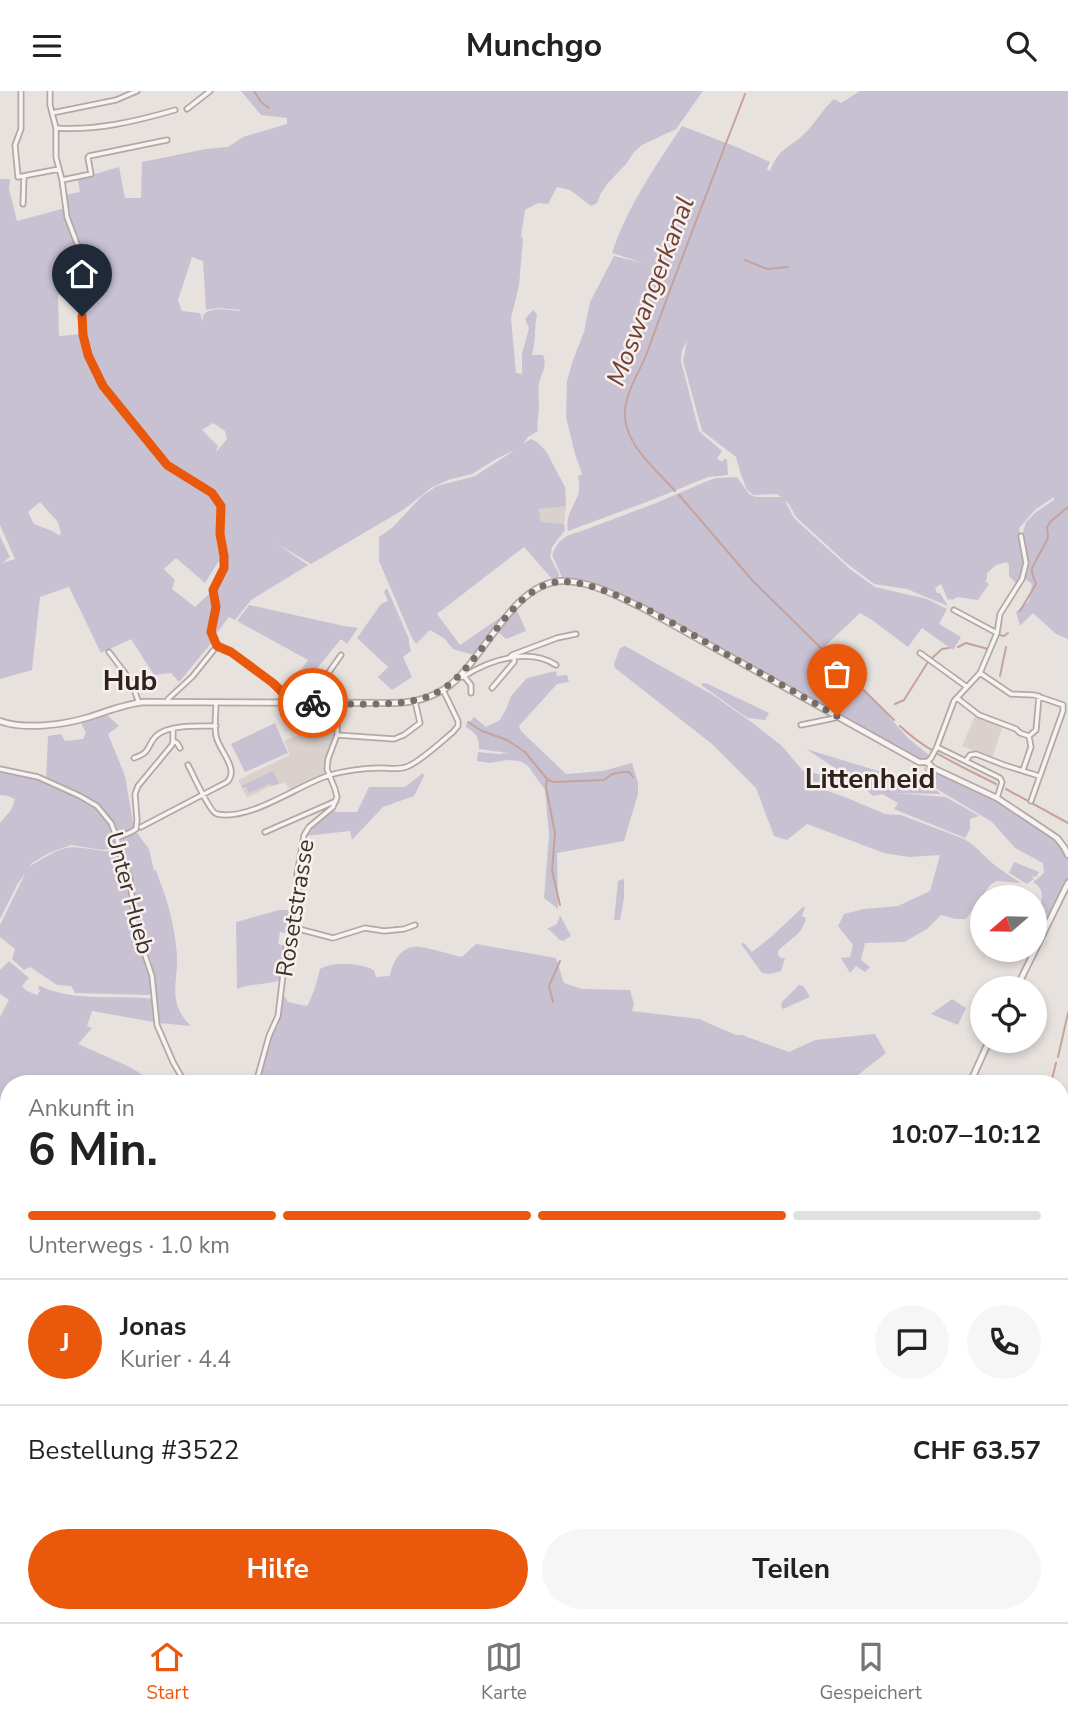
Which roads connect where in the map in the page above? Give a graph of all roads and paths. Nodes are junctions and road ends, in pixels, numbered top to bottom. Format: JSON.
{"nodes":[{"id":1,"x":21,"y":91,"type":"edge"},
{"id":2,"x":50,"y":91,"type":"edge"},
{"id":3,"x":137,"y":91,"type":"edge"},
{"id":4,"x":210,"y":91,"type":"edge"},
{"id":5,"x":117,"y":92,"type":"edge"},
{"id":6,"x":118,"y":99,"type":"junction"},
{"id":7,"x":187,"y":109,"type":"dead end"},
{"id":8,"x":175,"y":110,"type":"dead end"},
{"id":9,"x":51,"y":113,"type":"junction"},
{"id":10,"x":56,"y":128,"type":"junction"},
{"id":11,"x":167,"y":140,"type":"dead end"},
{"id":12,"x":59,"y":169,"type":"junction"},
{"id":13,"x":24,"y":176,"type":"junction"},
{"id":14,"x":62,"y":180,"type":"junction"},
{"id":15,"x":23,"y":204,"type":"dead end"},
{"id":16,"x":1021,"y":536,"type":"dead end"},
{"id":17,"x":954,"y":610,"type":"dead end"},
{"id":18,"x":997,"y":633,"type":"junction"},
{"id":19,"x":576,"y":634,"type":"dead end"},
{"id":20,"x":217,"y":646,"type":"junction"},
{"id":21,"x":109,"y":652,"type":"dead end"},
{"id":22,"x":920,"y":653,"type":"dead end"},
{"id":23,"x":341,"y":655,"type":"dead end"},
{"id":24,"x":512,"y":658,"type":"junction"},
{"id":25,"x":556,"y":665,"type":"dead end"},
{"id":26,"x":981,"y":673,"type":"junction"},
{"id":27,"x":462,"y":676,"type":"junction"},
{"id":28,"x":967,"y":687,"type":"junction"},
{"id":29,"x":492,"y":688,"type":"dead end"},
{"id":30,"x":443,"y":690,"type":"junction"},
{"id":31,"x":471,"y":693,"type":"dead end"},
{"id":32,"x":1039,"y":697,"type":"junction"},
{"id":33,"x":957,"y":698,"type":"junction"},
{"id":34,"x":415,"y":701,"type":"junction"},
{"id":35,"x":167,"y":702,"type":"junction"},
{"id":36,"x":216,"y":702,"type":"junction"},
{"id":37,"x":139,"y":703,"type":"junction"},
{"id":38,"x":289,"y":703,"type":"junction"},
{"id":39,"x":310,"y":703,"type":"junction"},
{"id":40,"x":338,"y":703,"type":"junction"},
{"id":41,"x":837,"y":716,"type":"junction"},
{"id":42,"x":0,"y":721,"type":"edge"},
{"id":43,"x":801,"y":725,"type":"dead end"},
{"id":44,"x":216,"y":726,"type":"junction"},
{"id":45,"x":173,"y":729,"type":"junction"},
{"id":46,"x":337,"y":735,"type":"junction"},
{"id":47,"x":1029,"y":736,"type":"junction"},
{"id":48,"x":173,"y":741,"type":"junction"},
{"id":49,"x":180,"y":748,"type":"dead end"},
{"id":50,"x":936,"y":748,"type":"junction"},
{"id":51,"x":134,"y":758,"type":"dead end"},
{"id":52,"x":966,"y":761,"type":"junction"},
{"id":53,"x":926,"y":762,"type":"junction"},
{"id":54,"x":188,"y":765,"type":"dead end"},
{"id":55,"x":0,"y":769,"type":"edge"},
{"id":56,"x":1023,"y":771,"type":"junction"},
{"id":57,"x":329,"y":775,"type":"junction"},
{"id":58,"x":1040,"y":776,"type":"junction"},
{"id":59,"x":204,"y":795,"type":"junction"},
{"id":60,"x":997,"y":798,"type":"junction"},
{"id":61,"x":335,"y":801,"type":"junction"},
{"id":62,"x":1031,"y":801,"type":"dead end"},
{"id":63,"x":141,"y":827,"type":"dead end"},
{"id":64,"x":265,"y":832,"type":"dead end"},
{"id":65,"x":117,"y":838,"type":"junction"},
{"id":66,"x":1068,"y":855,"type":"edge"},
{"id":67,"x":1068,"y":883,"type":"edge"},
{"id":68,"x":415,"y":925,"type":"dead end"},
{"id":69,"x":295,"y":928,"type":"junction"},
{"id":70,"x":1022,"y":976,"type":"edge"},
{"id":71,"x":984,"y":1053,"type":"edge"},
{"id":72,"x":180,"y":1075,"type":"edge"},
{"id":73,"x":258,"y":1075,"type":"edge"},
{"id":74,"x":974,"y":1075,"type":"edge"}],
"edges":[{"from":1,"to":13,"type":"street"},
{"from":2,"to":9,"type":"street"},
{"from":3,"to":6,"type":"street"},
{"from":4,"to":7,"type":"street"},
{"from":5,"to":6,"type":"street"},
{"from":6,"to":9,"type":"street"},
{"from":8,"to":10,"type":"street"},
{"from":9,"to":10,"type":"street"},
{"from":10,"to":12,"type":"street"},
{"from":11,"to":14,"type":"street"},
{"from":12,"to":13,"type":"street"},
{"from":12,"to":14,"type":"street"},
{"from":13,"to":15,"type":"street"},
{"from":14,"to":20,"type":"street"},
{"from":16,"to":18,"type":"street"},
{"from":17,"to":18,"type":"street"},
{"from":18,"to":26,"type":"street"},
{"from":19,"to":24,"type":"street"},
{"from":20,"to":35,"type":"street"},
{"from":20,"to":38,"type":"street"},
{"from":21,"to":37,"type":"street"},
{"from":22,"to":28,"type":"street"},
{"from":23,"to":39,"type":"street"},
{"from":24,"to":25,"type":"street"},
{"from":24,"to":27,"type":"street"},
{"from":24,"to":29,"type":"street"},
{"from":26,"to":28,"type":"street"},
{"from":26,"to":32,"type":"street"},
{"from":27,"to":30,"type":"street"},
{"from":27,"to":31,"type":"street"},
{"from":27,"to":41,"type":"street"},
{"from":28,"to":33,"type":"street"},
{"from":30,"to":34,"type":"street"},
{"from":30,"to":57,"type":"street"},
{"from":32,"to":47,"type":"street"},
{"from":32,"to":58,"type":"street"},
{"from":33,"to":47,"type":"street"},
{"from":33,"to":50,"type":"street"},
{"from":34,"to":40,"type":"street"},
{"from":34,"to":46,"type":"street"},
{"from":35,"to":36,"type":"street"},
{"from":35,"to":37,"type":"street"},
{"from":36,"to":38,"type":"street"},
{"from":36,"to":44,"type":"street"},
{"from":37,"to":42,"type":"street"},
{"from":38,"to":39,"type":"street"},
{"from":39,"to":40,"type":"street"},
{"from":40,"to":46,"type":"street"},
{"from":41,"to":43,"type":"street"},
{"from":41,"to":53,"type":"street"},
{"from":44,"to":45,"type":"street"},
{"from":44,"to":59,"type":"street"},
{"from":45,"to":48,"type":"street"},
{"from":45,"to":51,"type":"street"},
{"from":46,"to":57,"type":"street"},
{"from":47,"to":56,"type":"street"},
{"from":48,"to":49,"type":"street"},
{"from":48,"to":65,"type":"street"},
{"from":50,"to":52,"type":"street"},
{"from":50,"to":53,"type":"street"},
{"from":52,"to":56,"type":"street"},
{"from":52,"to":60,"type":"street"},
{"from":53,"to":60,"type":"street"},
{"from":54,"to":59,"type":"street"},
{"from":55,"to":65,"type":"street","name":"Unter Hueb"},
{"from":56,"to":58,"type":"street"},
{"from":57,"to":59,"type":"street"},
{"from":57,"to":61,"type":"street"},
{"from":58,"to":62,"type":"street"},
{"from":59,"to":63,"type":"street"},
{"from":60,"to":66,"type":"street"},
{"from":61,"to":64,"type":"street"},
{"from":61,"to":69,"type":"street","name":"Rosetstrasse"},
{"from":65,"to":72,"type":"street","name":"Unter Hueb"},
{"from":67,"to":70,"type":"street"},
{"from":68,"to":69,"type":"street"},
{"from":69,"to":73,"type":"street","name":"Rosetstrasse"},
{"from":71,"to":74,"type":"street"}]}
